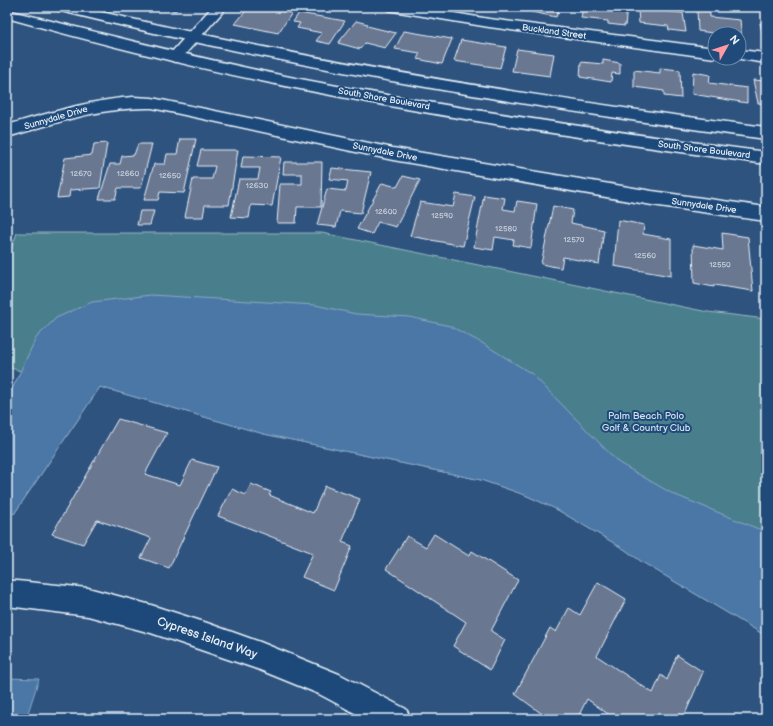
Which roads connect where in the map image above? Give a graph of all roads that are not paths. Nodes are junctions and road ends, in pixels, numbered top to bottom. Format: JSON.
{"nodes":[{"id":1,"x":62,"y":7,"type":"edge"},
{"id":2,"x":220,"y":7,"type":"edge"},
{"id":3,"x":393,"y":7,"type":"edge"},
{"id":4,"x":495,"y":7,"type":"edge"},
{"id":5,"x":7,"y":14,"type":"edge"},
{"id":6,"x":489,"y":23,"type":"junction"},
{"id":7,"x":193,"y":38,"type":"junction"},
{"id":8,"x":707,"y":52,"type":"edge"},
{"id":9,"x":747,"y":56,"type":"edge"},
{"id":10,"x":175,"y":57,"type":"junction"},
{"id":11,"x":766,"y":58,"type":"edge"},
{"id":12,"x":7,"y":131,"type":"edge"},
{"id":13,"x":766,"y":133,"type":"edge"},
{"id":14,"x":766,"y":158,"type":"edge"},
{"id":15,"x":766,"y":214,"type":"edge"},
{"id":16,"x":7,"y":593,"type":"edge"},
{"id":17,"x":396,"y":719,"type":"edge"}],
"edges":[{"from":1,"to":7,"type":"street"},
{"from":2,"to":7,"type":"street"},
{"from":3,"to":6,"type":"street","name":"Buckland Street"},
{"from":4,"to":6,"type":"street"},
{"from":5,"to":10,"type":"street","name":"South Shore Boulevard"},
{"from":6,"to":8,"type":"street","name":"Buckland Street"},
{"from":7,"to":10,"type":"street"},
{"from":7,"to":13,"type":"street"},
{"from":9,"to":11,"type":"street"},
{"from":10,"to":14,"type":"street","name":"South Shore Boulevard"},
{"from":12,"to":15,"type":"street","name":"Sunnydale Drive"},
{"from":16,"to":17,"type":"street","name":"Cypress Island Way"}]}
